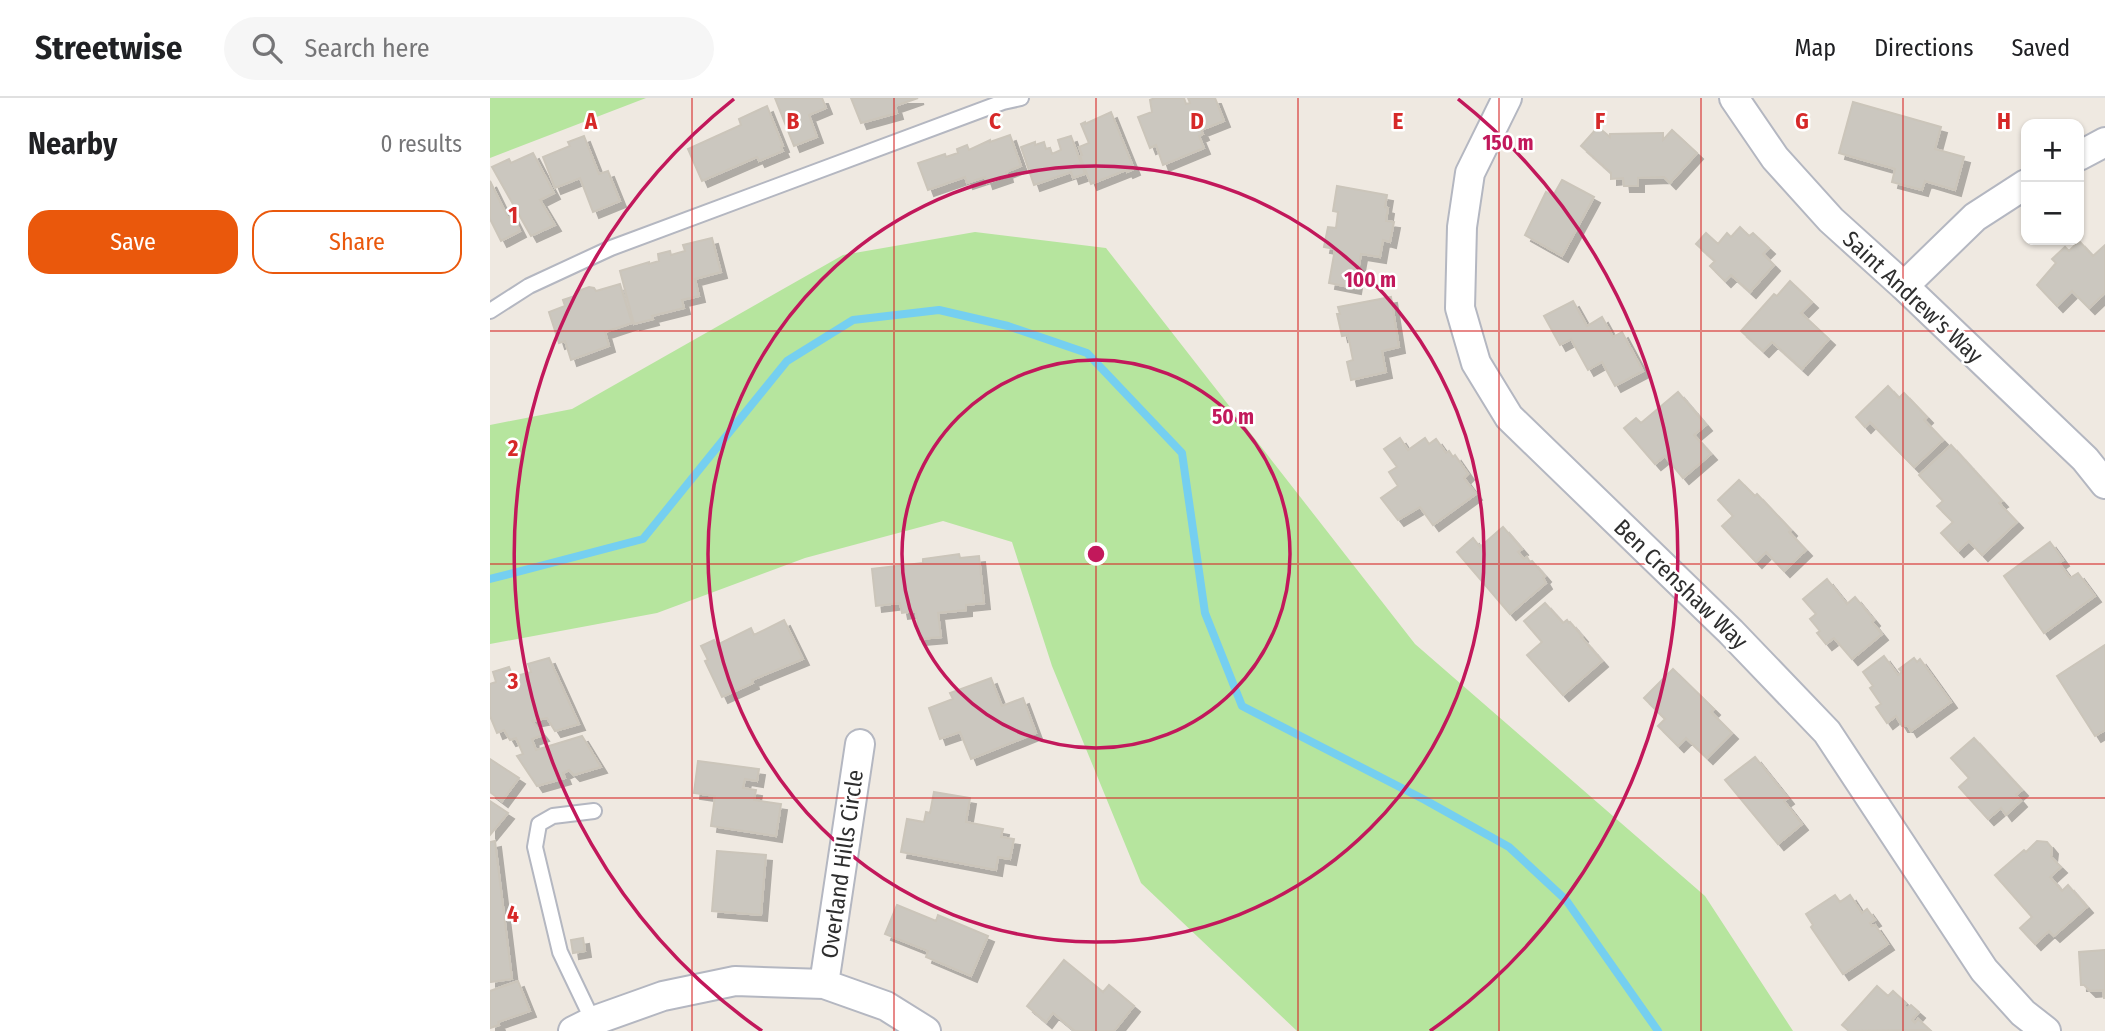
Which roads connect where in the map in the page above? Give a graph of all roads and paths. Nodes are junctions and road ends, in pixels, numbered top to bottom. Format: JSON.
{"nodes":[{"id":1,"x":1021,"y":98,"type":"edge"},
{"id":2,"x":1507,"y":98,"type":"edge"},
{"id":3,"x":1734,"y":98,"type":"edge"},
{"id":4,"x":2105,"y":142,"type":"edge"},
{"id":5,"x":2084,"y":153,"type":"edge"},
{"id":6,"x":2021,"y":187,"type":"edge"},
{"id":7,"x":1904,"y":286,"type":"junction"},
{"id":8,"x":490,"y":311,"type":"edge"},
{"id":9,"x":2105,"y":484,"type":"edge"},
{"id":10,"x":860,"y":744,"type":"dead end"},
{"id":11,"x":594,"y":811,"type":"dead end"},
{"id":12,"x":824,"y":984,"type":"junction"},
{"id":13,"x":583,"y":1026,"type":"edge"},
{"id":14,"x":926,"y":1031,"type":"edge"},
{"id":15,"x":2046,"y":1031,"type":"edge"}],
"edges":[{"from":1,"to":8,"type":"lane"},
{"from":2,"to":15,"type":"street","name":"Ben Crenshaw Way"},
{"from":3,"to":7,"type":"street","name":"Saint Andrew's Way"},
{"from":4,"to":5,"type":"street"},
{"from":6,"to":7,"type":"street"},
{"from":7,"to":9,"type":"street","name":"Saint Andrew's Way"},
{"from":10,"to":12,"type":"street","name":"Overland Hills Circle"},
{"from":11,"to":13,"type":"lane"},
{"from":12,"to":13,"type":"street"},
{"from":12,"to":14,"type":"street"}]}
